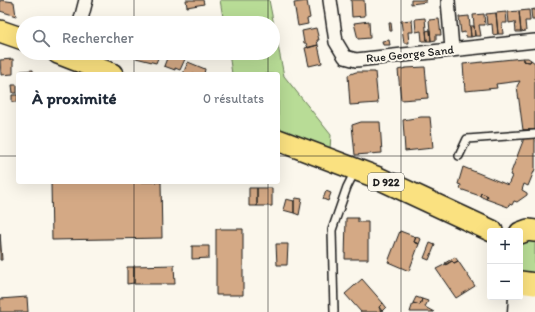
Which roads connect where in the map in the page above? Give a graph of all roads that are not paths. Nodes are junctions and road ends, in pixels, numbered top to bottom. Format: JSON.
{"nodes":[{"id":1,"x":86,"y":0,"type":"edge"},
{"id":2,"x":330,"y":0,"type":"edge"},
{"id":3,"x":448,"y":0,"type":"edge"},
{"id":4,"x":82,"y":16,"type":"edge"},
{"id":5,"x":0,"y":30,"type":"edge"},
{"id":6,"x":16,"y":36,"type":"edge"},
{"id":7,"x":535,"y":41,"type":"edge"},
{"id":8,"x":452,"y":49,"type":"junction"},
{"id":9,"x":79,"y":60,"type":"edge"},
{"id":10,"x":107,"y":72,"type":"edge"},
{"id":11,"x":535,"y":134,"type":"edge"},
{"id":12,"x":280,"y":141,"type":"edge"},
{"id":13,"x":459,"y":156,"type":"dead end"},
{"id":14,"x":356,"y":169,"type":"junction"},
{"id":15,"x":487,"y":229,"type":"edge"},
{"id":16,"x":523,"y":231,"type":"edge"},
{"id":17,"x":535,"y":231,"type":"edge"},
{"id":18,"x":525,"y":288,"type":"edge"},
{"id":19,"x":334,"y":312,"type":"edge"},
{"id":20,"x":517,"y":312,"type":"edge"},
{"id":21,"x":533,"y":312,"type":"edge"}],
"edges":[{"from":1,"to":4,"type":"street"},
{"from":2,"to":8,"type":"street","name":"Rue George Sand"},
{"from":3,"to":8,"type":"street"},
{"from":5,"to":6,"type":"main road"},
{"from":7,"to":8,"type":"street","name":"Rue George Sand"},
{"from":9,"to":10,"type":"main road"},
{"from":11,"to":13,"type":"lane"},
{"from":12,"to":14,"type":"main road","number":"D 922"},
{"from":14,"to":15,"type":"main road","number":"D 922"},
{"from":14,"to":19,"type":"lane"},
{"from":16,"to":17,"type":"main road"},
{"from":18,"to":20,"type":"street"},
{"from":18,"to":21,"type":"street"}]}
